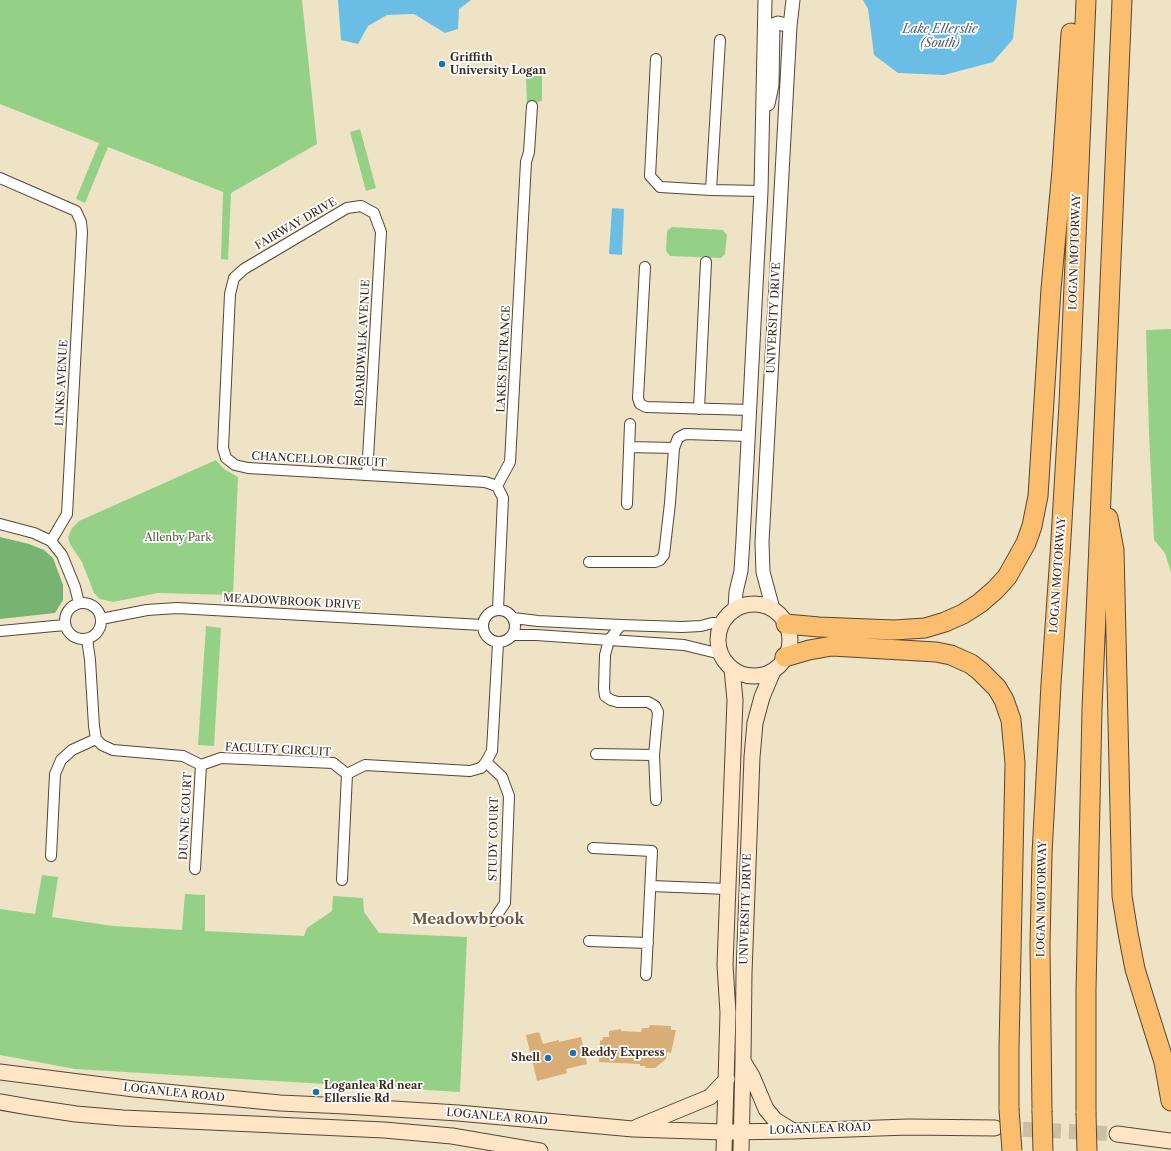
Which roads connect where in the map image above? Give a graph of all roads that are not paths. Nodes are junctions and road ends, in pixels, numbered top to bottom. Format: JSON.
{"nodes":[{"id":1,"x":765,"y":0,"type":"edge"},
{"id":2,"x":793,"y":0,"type":"edge"},
{"id":3,"x":1074,"y":0,"type":"edge"},
{"id":4,"x":1086,"y":0,"type":"edge"},
{"id":5,"x":1122,"y":0,"type":"edge"},
{"id":6,"x":790,"y":26,"type":"junction"},
{"id":7,"x":720,"y":40,"type":"dead end"},
{"id":8,"x":656,"y":59,"type":"dead end"},
{"id":9,"x":532,"y":106,"type":"dead end"},
{"id":10,"x":762,"y":125,"type":"junction"},
{"id":11,"x":0,"y":178,"type":"edge"},
{"id":12,"x":711,"y":190,"type":"junction"},
{"id":13,"x":761,"y":190,"type":"junction"},
{"id":14,"x":374,"y":213,"type":"joint"},
{"id":15,"x":706,"y":262,"type":"dead end"},
{"id":16,"x":645,"y":267,"type":"dead end"},
{"id":17,"x":234,"y":278,"type":"joint"},
{"id":18,"x":699,"y":409,"type":"junction"},
{"id":19,"x":750,"y":410,"type":"junction"},
{"id":20,"x":630,"y":424,"type":"dead end"},
{"id":21,"x":748,"y":436,"type":"junction"},
{"id":22,"x":629,"y":447,"type":"junction"},
{"id":23,"x":674,"y":448,"type":"junction"},
{"id":24,"x":367,"y":475,"type":"junction"},
{"id":25,"x":1102,"y":481,"type":"junction"},
{"id":26,"x":497,"y":486,"type":"junction"},
{"id":27,"x":627,"y":504,"type":"dead end"},
{"id":28,"x":0,"y":524,"type":"edge"},
{"id":29,"x":51,"y":541,"type":"junction"},
{"id":30,"x":589,"y":562,"type":"dead end"},
{"id":31,"x":79,"y":602,"type":"junction"},
{"id":32,"x":498,"y":609,"type":"junction"},
{"id":33,"x":735,"y":609,"type":"junction"},
{"id":34,"x":773,"y":609,"type":"junction"},
{"id":35,"x":513,"y":618,"type":"junction"},
{"id":36,"x":101,"y":619,"type":"junction"},
{"id":37,"x":722,"y":623,"type":"junction"},
{"id":38,"x":482,"y":624,"type":"junction"},
{"id":39,"x":786,"y":624,"type":"junction"},
{"id":40,"x":65,"y":625,"type":"junction"},
{"id":41,"x":621,"y":625,"type":"junction"},
{"id":42,"x":0,"y":631,"type":"edge"},
{"id":43,"x":512,"y":635,"type":"junction"},
{"id":44,"x":87,"y":639,"type":"junction"},
{"id":45,"x":610,"y":640,"type":"junction"},
{"id":46,"x":498,"y":642,"type":"junction"},
{"id":47,"x":721,"y":654,"type":"junction"},
{"id":48,"x":779,"y":664,"type":"junction"},
{"id":49,"x":732,"y":669,"type":"junction"},
{"id":50,"x":96,"y":739,"type":"junction"},
{"id":51,"x":596,"y":754,"type":"dead end"},
{"id":52,"x":654,"y":755,"type":"junction"},
{"id":53,"x":486,"y":762,"type":"junction"},
{"id":54,"x":201,"y":765,"type":"junction"},
{"id":55,"x":347,"y":774,"type":"junction"},
{"id":56,"x":656,"y":800,"type":"dead end"},
{"id":57,"x":593,"y":848,"type":"dead end"},
{"id":58,"x":51,"y":856,"type":"dead end"},
{"id":59,"x":195,"y":869,"type":"dead end"},
{"id":60,"x":342,"y":880,"type":"dead end"},
{"id":61,"x":651,"y":886,"type":"junction"},
{"id":62,"x":728,"y":889,"type":"junction"},
{"id":63,"x":493,"y":921,"type":"dead end"},
{"id":64,"x":589,"y":941,"type":"dead end"},
{"id":65,"x":648,"y":943,"type":"junction"},
{"id":66,"x":646,"y":975,"type":"dead end"},
{"id":67,"x":743,"y":1061,"type":"junction"},
{"id":68,"x":1168,"y":1066,"type":"edge"},
{"id":69,"x":0,"y":1072,"type":"edge"},
{"id":70,"x":726,"y":1079,"type":"junction"},
{"id":71,"x":1171,"y":1101,"type":"edge"},
{"id":72,"x":0,"y":1102,"type":"edge"},
{"id":73,"x":995,"y":1128,"type":"tunnel mouth"},
{"id":74,"x":633,"y":1130,"type":"junction"},
{"id":75,"x":793,"y":1131,"type":"junction"},
{"id":76,"x":725,"y":1132,"type":"junction"},
{"id":77,"x":741,"y":1132,"type":"junction"},
{"id":78,"x":1116,"y":1134,"type":"tunnel mouth"},
{"id":79,"x":1171,"y":1141,"type":"edge"},
{"id":80,"x":540,"y":1151,"type":"edge"},
{"id":81,"x":724,"y":1151,"type":"edge"},
{"id":82,"x":741,"y":1151,"type":"edge"},
{"id":83,"x":1012,"y":1151,"type":"edge"},
{"id":84,"x":1043,"y":1151,"type":"edge"},
{"id":85,"x":1087,"y":1151,"type":"edge"}],
"edges":[{"from":1,"to":10,"type":"street","name":"UNIVERSITY DRIVE"},
{"from":2,"to":6,"type":"street","name":"UNIVERSITY DRIVE"},
{"from":3,"to":39,"type":"highway"},
{"from":4,"to":84,"type":"highway","name":"LOGAN MOTORWAY","bridge":true},
{"from":5,"to":25,"type":"highway"},
{"from":6,"to":10,"type":"street","name":"UNIVERSITY DRIVE"},
{"from":6,"to":34,"type":"street","name":"UNIVERSITY DRIVE"},
{"from":7,"to":12,"type":"street"},
{"from":8,"to":12,"type":"street"},
{"from":9,"to":26,"type":"street","name":"LAKES ENTRANCE"},
{"from":10,"to":13,"type":"street","name":"UNIVERSITY DRIVE"},
{"from":11,"to":29,"type":"street","name":"LINKS AVENUE"},
{"from":12,"to":13,"type":"street"},
{"from":13,"to":19,"type":"street","name":"UNIVERSITY DRIVE"},
{"from":14,"to":17,"type":"street","name":"FAIRWAY DRIVE"},
{"from":14,"to":24,"type":"street","name":"BOARDWALK AVENUE"},
{"from":15,"to":18,"type":"street"},
{"from":16,"to":18,"type":"street"},
{"from":17,"to":24,"type":"street","name":"CHANCELLOR CIRCUIT"},
{"from":18,"to":19,"type":"street"},
{"from":19,"to":21,"type":"street","name":"UNIVERSITY DRIVE"},
{"from":20,"to":22,"type":"street"},
{"from":21,"to":23,"type":"street"},
{"from":21,"to":33,"type":"street","name":"UNIVERSITY DRIVE"},
{"from":22,"to":23,"type":"street"},
{"from":22,"to":27,"type":"street"},
{"from":23,"to":30,"type":"street"},
{"from":24,"to":26,"type":"street","name":"CHANCELLOR CIRCUIT"},
{"from":25,"to":68,"type":"highway"},
{"from":25,"to":85,"type":"highway","bridge":true},
{"from":26,"to":32,"type":"street"},
{"from":28,"to":29,"type":"street"},
{"from":29,"to":31,"type":"street"},
{"from":31,"to":36,"type":"street"},
{"from":31,"to":40,"type":"street"},
{"from":32,"to":35,"type":"street"},
{"from":32,"to":38,"type":"street"},
{"from":33,"to":34,"type":"main road"},
{"from":33,"to":37,"type":"main road"},
{"from":34,"to":39,"type":"main road"},
{"from":35,"to":41,"type":"street"},
{"from":35,"to":43,"type":"street"},
{"from":36,"to":38,"type":"street","name":"MEADOWBROOK DRIVE"},
{"from":36,"to":44,"type":"street"},
{"from":37,"to":41,"type":"street"},
{"from":37,"to":47,"type":"main road"},
{"from":38,"to":46,"type":"street"},
{"from":39,"to":48,"type":"main road"},
{"from":40,"to":42,"type":"street"},
{"from":40,"to":44,"type":"street"},
{"from":41,"to":45,"type":"street"},
{"from":43,"to":45,"type":"street"},
{"from":43,"to":46,"type":"street"},
{"from":44,"to":50,"type":"street"},
{"from":45,"to":47,"type":"street"},
{"from":45,"to":52,"type":"street"},
{"from":46,"to":53,"type":"street"},
{"from":47,"to":49,"type":"main road"},
{"from":48,"to":49,"type":"main road"},
{"from":48,"to":67,"type":"main road","name":"UNIVERSITY DRIVE"},
{"from":48,"to":83,"type":"highway","bridge":true},
{"from":49,"to":62,"type":"main road","name":"UNIVERSITY DRIVE"},
{"from":50,"to":54,"type":"street"},
{"from":50,"to":58,"type":"street"},
{"from":51,"to":52,"type":"street"},
{"from":52,"to":56,"type":"street"},
{"from":53,"to":55,"type":"street"},
{"from":53,"to":63,"type":"street","name":"STUDY COURT"},
{"from":54,"to":55,"type":"street","name":"FACULTY CIRCUIT"},
{"from":54,"to":59,"type":"street","name":"DUNNE COURT"},
{"from":55,"to":60,"type":"street"},
{"from":57,"to":61,"type":"street"},
{"from":61,"to":62,"type":"street"},
{"from":61,"to":65,"type":"street"},
{"from":62,"to":70,"type":"main road","name":"UNIVERSITY DRIVE"},
{"from":64,"to":65,"type":"street"},
{"from":65,"to":66,"type":"street"},
{"from":67,"to":75,"type":"main road"},
{"from":67,"to":77,"type":"main road","name":"UNIVERSITY DRIVE"},
{"from":68,"to":71,"type":"highway"},
{"from":69,"to":74,"type":"main road","name":"LOGANLEA ROAD"},
{"from":70,"to":74,"type":"main road"},
{"from":70,"to":76,"type":"main road","name":"UNIVERSITY DRIVE"},
{"from":72,"to":80,"type":"main road","name":"LOGANLEA ROAD"},
{"from":73,"to":75,"type":"main road","name":"LOGANLEA ROAD"},
{"from":74,"to":76,"type":"main road","name":"LOGANLEA ROAD"},
{"from":75,"to":77,"type":"main road","name":"LOGANLEA ROAD"},
{"from":76,"to":77,"type":"main road","name":"LOGANLEA ROAD"},
{"from":76,"to":81,"type":"main road","name":"UNIVERSITY DRIVE"},
{"from":77,"to":82,"type":"main road","name":"UNIVERSITY DRIVE"},
{"from":78,"to":79,"type":"main road"}]}
